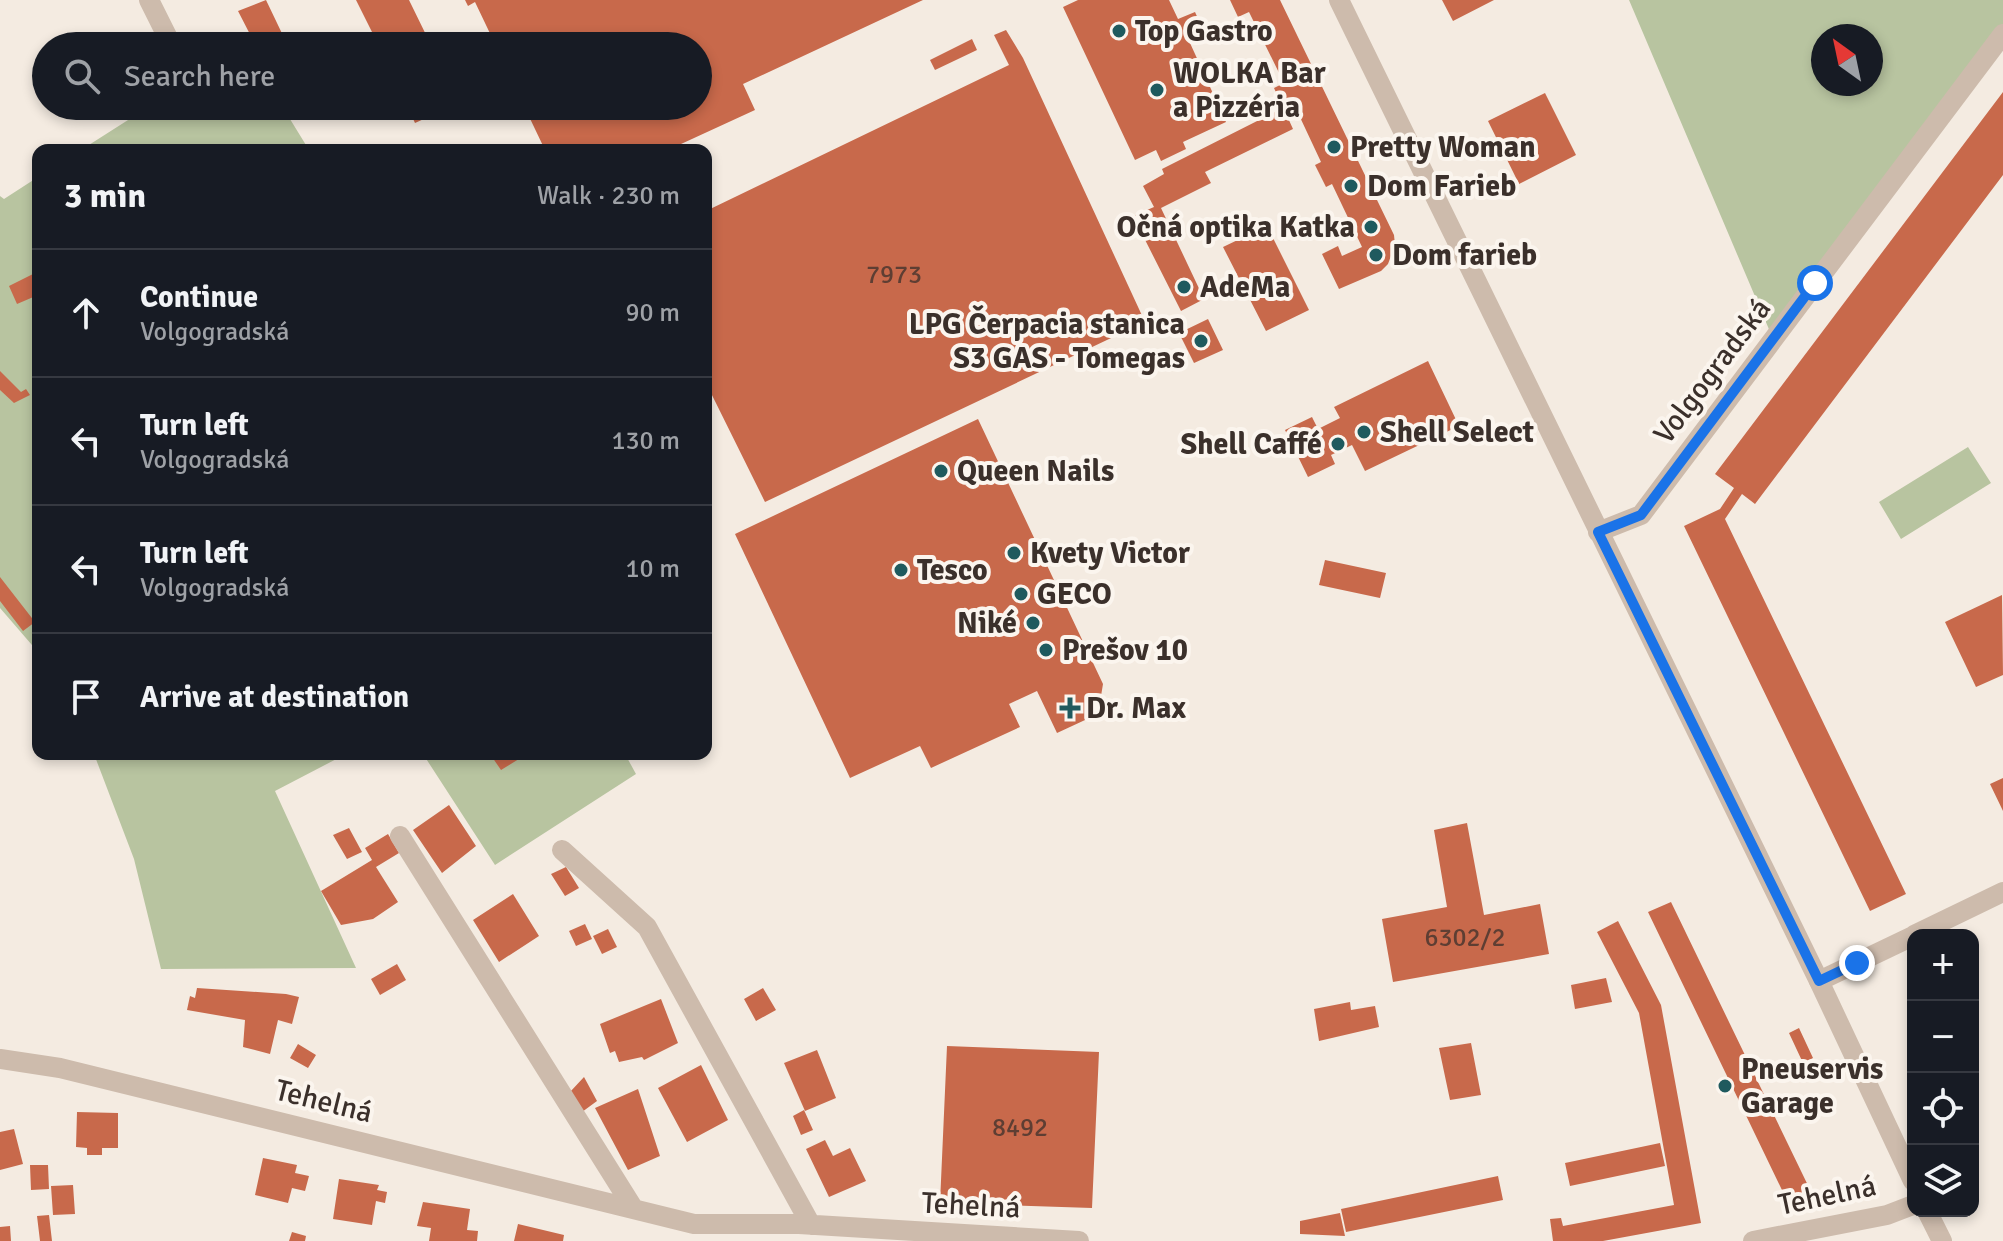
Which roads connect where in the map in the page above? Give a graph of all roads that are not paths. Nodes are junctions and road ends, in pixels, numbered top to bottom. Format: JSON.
{"nodes":[{"id":1,"x":149,"y":0,"type":"edge"},
{"id":2,"x":1343,"y":1,"type":"edge"},
{"id":3,"x":165,"y":32,"type":"edge"},
{"id":4,"x":2003,"y":34,"type":"edge"},
{"id":5,"x":1598,"y":532,"type":"junction"},
{"id":6,"x":400,"y":836,"type":"dead end"},
{"id":7,"x":562,"y":850,"type":"dead end"},
{"id":8,"x":2003,"y":892,"type":"edge"},
{"id":9,"x":1926,"y":929,"type":"edge"},
{"id":10,"x":1907,"y":938,"type":"edge"},
{"id":11,"x":1819,"y":981,"type":"junction"},
{"id":12,"x":0,"y":1059,"type":"edge"},
{"id":13,"x":1907,"y":1168,"type":"edge"},
{"id":14,"x":632,"y":1206,"type":"junction"},
{"id":15,"x":1907,"y":1207,"type":"edge"},
{"id":16,"x":1930,"y":1217,"type":"edge"},
{"id":17,"x":811,"y":1225,"type":"junction"},
{"id":18,"x":1079,"y":1241,"type":"edge"},
{"id":19,"x":1753,"y":1241,"type":"edge"},
{"id":20,"x":1942,"y":1241,"type":"edge"}],
"edges":[{"from":1,"to":3,"type":"street"},
{"from":2,"to":5,"type":"street"},
{"from":4,"to":5,"type":"street","name":"Volgogradská"},
{"from":5,"to":11,"type":"street"},
{"from":6,"to":14,"type":"street"},
{"from":7,"to":17,"type":"street"},
{"from":8,"to":9,"type":"street"},
{"from":10,"to":11,"type":"street"},
{"from":11,"to":13,"type":"street"},
{"from":12,"to":14,"type":"street","name":"Tehelná"},
{"from":14,"to":17,"type":"street","name":"Tehelná"},
{"from":15,"to":19,"type":"street","name":"Tehelná"},
{"from":16,"to":20,"type":"street"},
{"from":17,"to":18,"type":"street","name":"Tehelná"}]}
